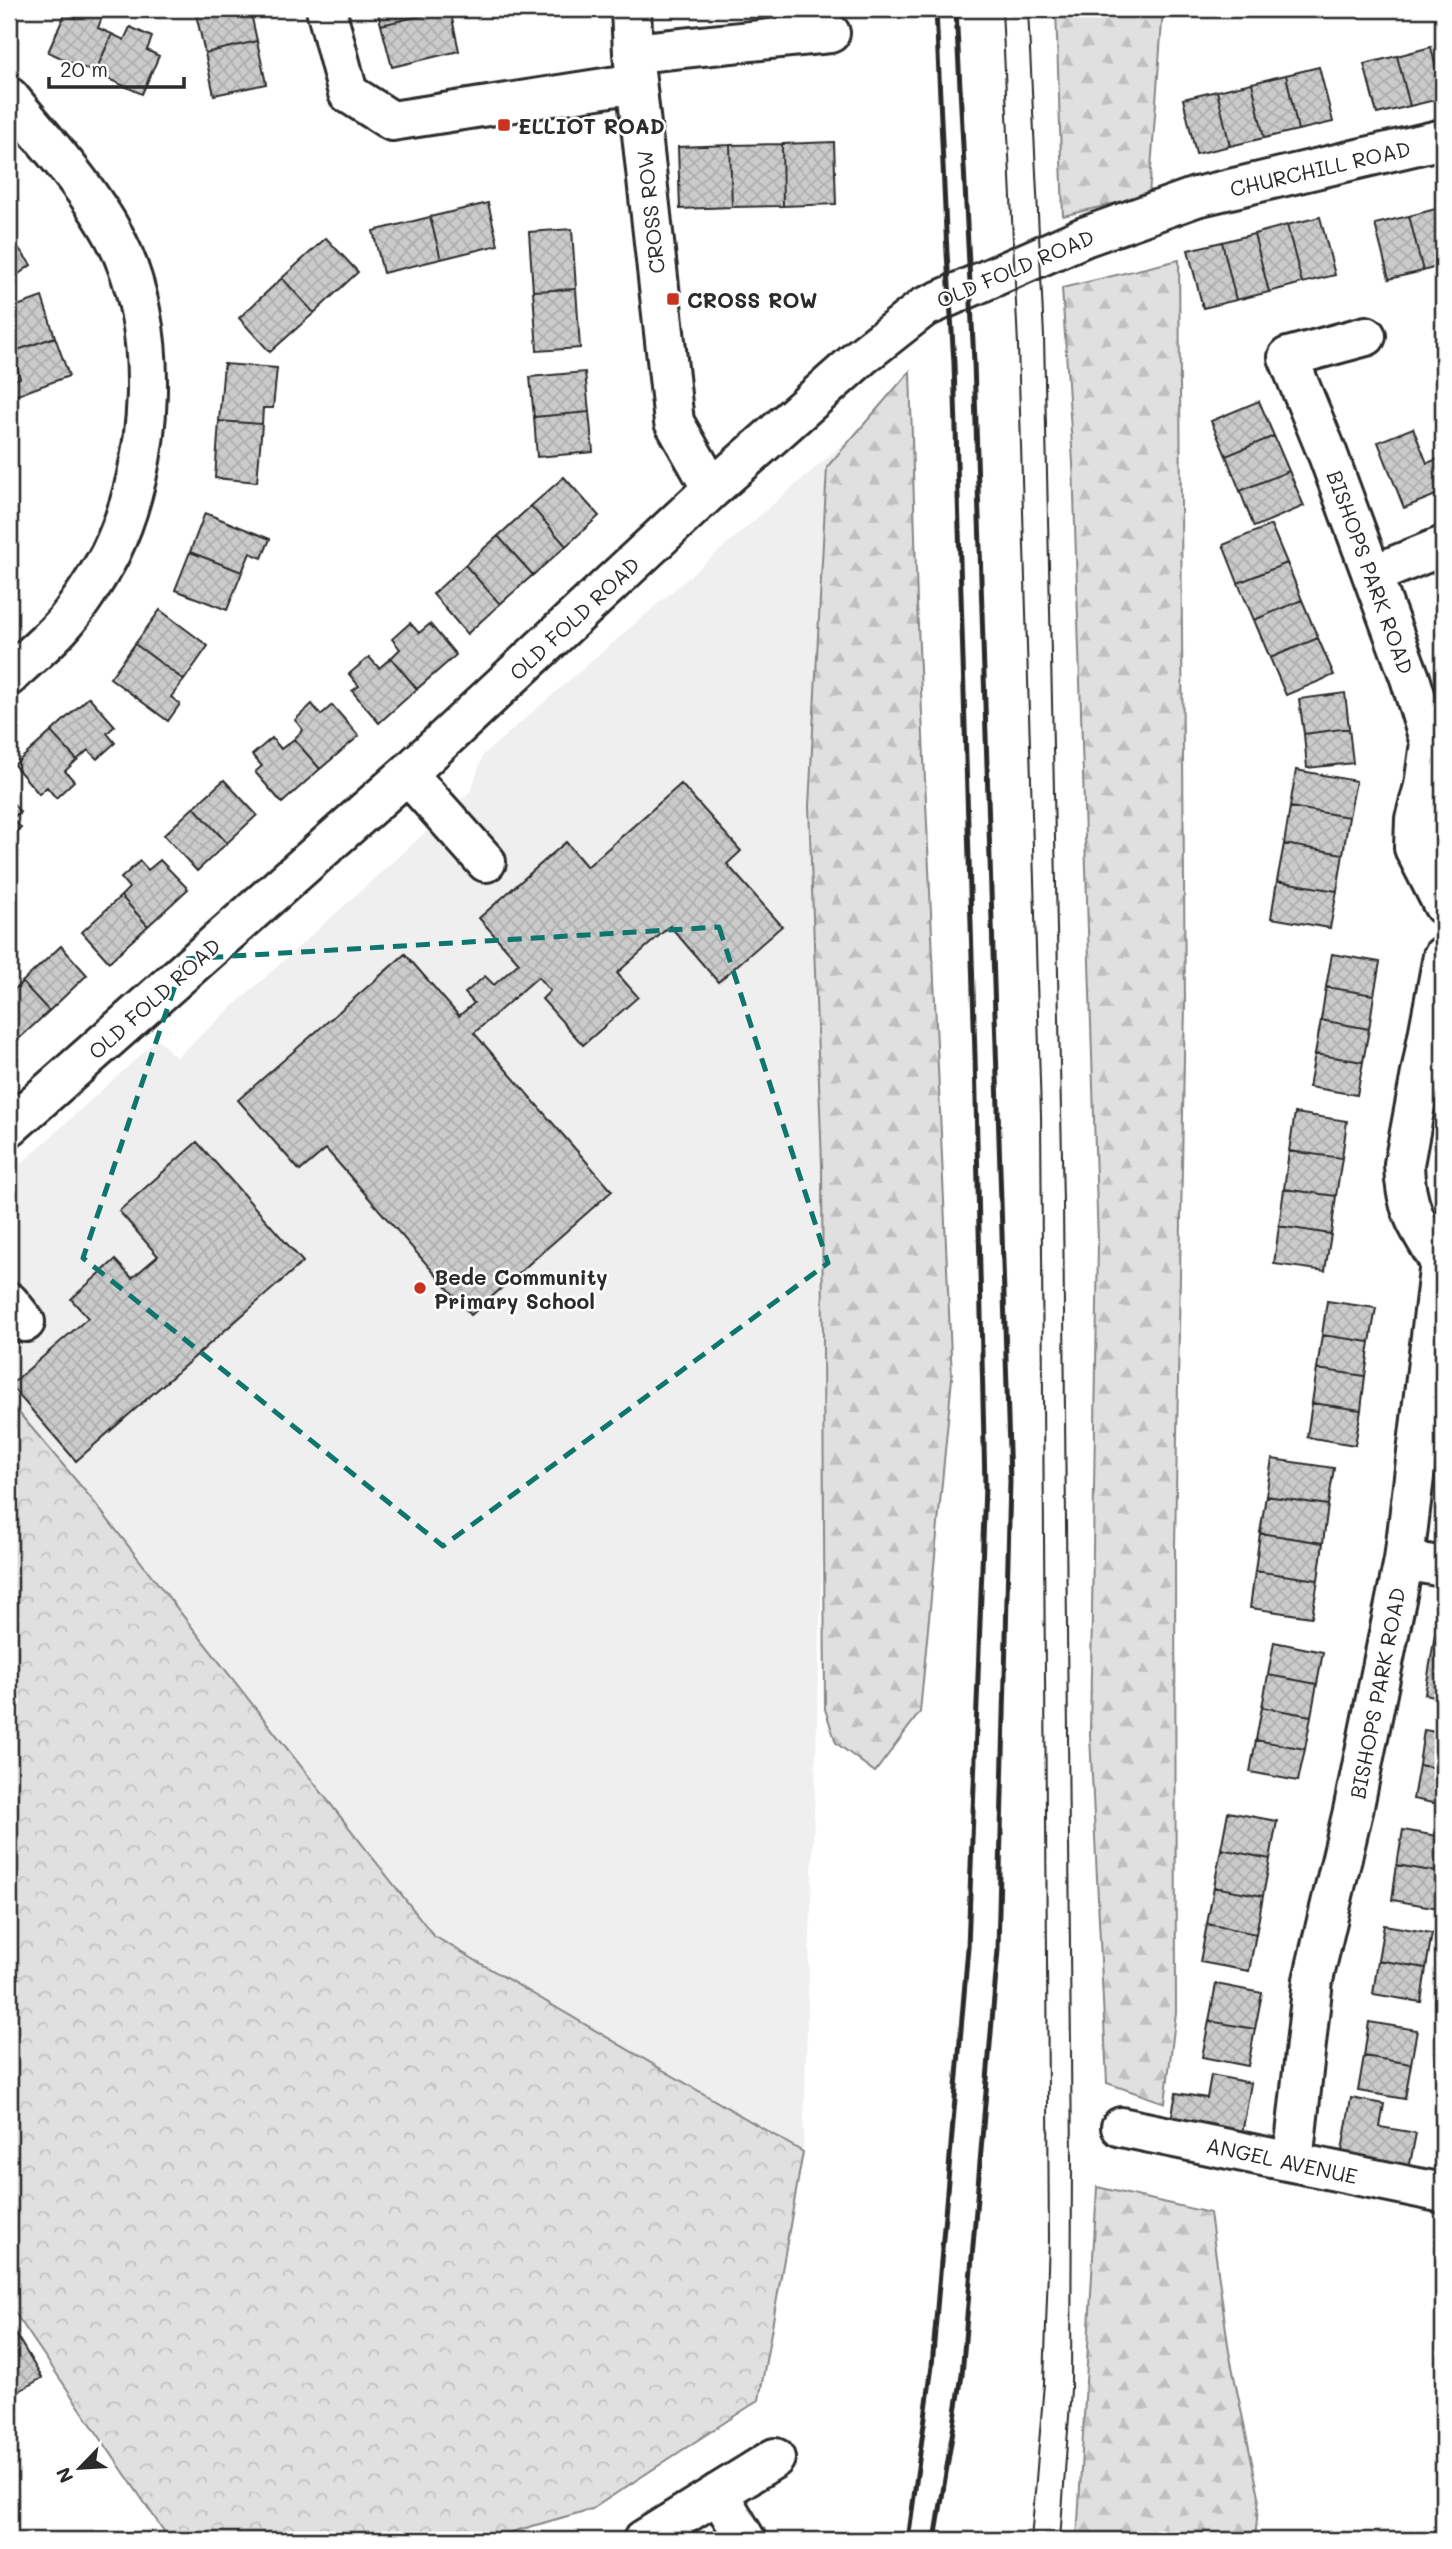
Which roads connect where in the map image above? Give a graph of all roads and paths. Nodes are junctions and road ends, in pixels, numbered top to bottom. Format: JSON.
{"nodes":[{"id":1,"x":326,"y":9,"type":"edge"},
{"id":2,"x":631,"y":9,"type":"edge"},
{"id":3,"x":830,"y":33,"type":"dead end"},
{"id":4,"x":635,"y":68,"type":"junction"},
{"id":5,"x":9,"y":97,"type":"edge"},
{"id":6,"x":1443,"y":139,"type":"edge"},
{"id":7,"x":1196,"y":197,"type":"joint"},
{"id":8,"x":1366,"y":336,"type":"dead end"},
{"id":9,"x":712,"y":489,"type":"junction"},
{"id":10,"x":1443,"y":546,"type":"edge"},
{"id":11,"x":1372,"y":575,"type":"junction"},
{"id":12,"x":9,"y":676,"type":"edge"},
{"id":13,"x":407,"y":774,"type":"junction"},
{"id":14,"x":486,"y":862,"type":"dead end"},
{"id":15,"x":1443,"y":905,"type":"edge"},
{"id":16,"x":1443,"y":956,"type":"edge"},
{"id":17,"x":9,"y":1128,"type":"edge"},
{"id":18,"x":1430,"y":1228,"type":"edge"},
{"id":19,"x":1404,"y":1560,"type":"junction"},
{"id":20,"x":1443,"y":1567,"type":"edge"},
{"id":21,"x":1121,"y":2127,"type":"dead end"},
{"id":22,"x":1293,"y":2162,"type":"junction"},
{"id":23,"x":1443,"y":2193,"type":"edge"},
{"id":24,"x":775,"y":2458,"type":"dead end"},
{"id":25,"x":718,"y":2493,"type":"junction"},
{"id":26,"x":643,"y":2540,"type":"edge"},
{"id":27,"x":746,"y":2540,"type":"edge"}],
"edges":[{"from":1,"to":4,"type":"street"},
{"from":2,"to":4,"type":"street","name":"CROSS ROW"},
{"from":3,"to":4,"type":"street"},
{"from":4,"to":9,"type":"street","name":"CROSS ROW"},
{"from":5,"to":12,"type":"street"},
{"from":6,"to":7,"type":"street","name":"CHURCHILL ROAD"},
{"from":7,"to":9,"type":"street","name":"OLD FOLD ROAD"},
{"from":8,"to":11,"type":"street","name":"BISHOPS PARK ROAD"},
{"from":9,"to":13,"type":"street","name":"OLD FOLD ROAD"},
{"from":10,"to":11,"type":"street"},
{"from":11,"to":15,"type":"street","name":"BISHOPS PARK ROAD"},
{"from":13,"to":14,"type":"street"},
{"from":13,"to":17,"type":"street","name":"OLD FOLD ROAD"},
{"from":16,"to":18,"type":"street","name":"BISHOPS PARK ROAD"},
{"from":18,"to":19,"type":"street","name":"BISHOPS PARK ROAD"},
{"from":19,"to":20,"type":"street"},
{"from":19,"to":22,"type":"street","name":"BISHOPS PARK ROAD"},
{"from":21,"to":22,"type":"street","name":"ANGEL AVENUE"},
{"from":22,"to":23,"type":"street","name":"ANGEL AVENUE"},
{"from":24,"to":25,"type":"street"},
{"from":25,"to":26,"type":"street"},
{"from":25,"to":27,"type":"street"}]}
